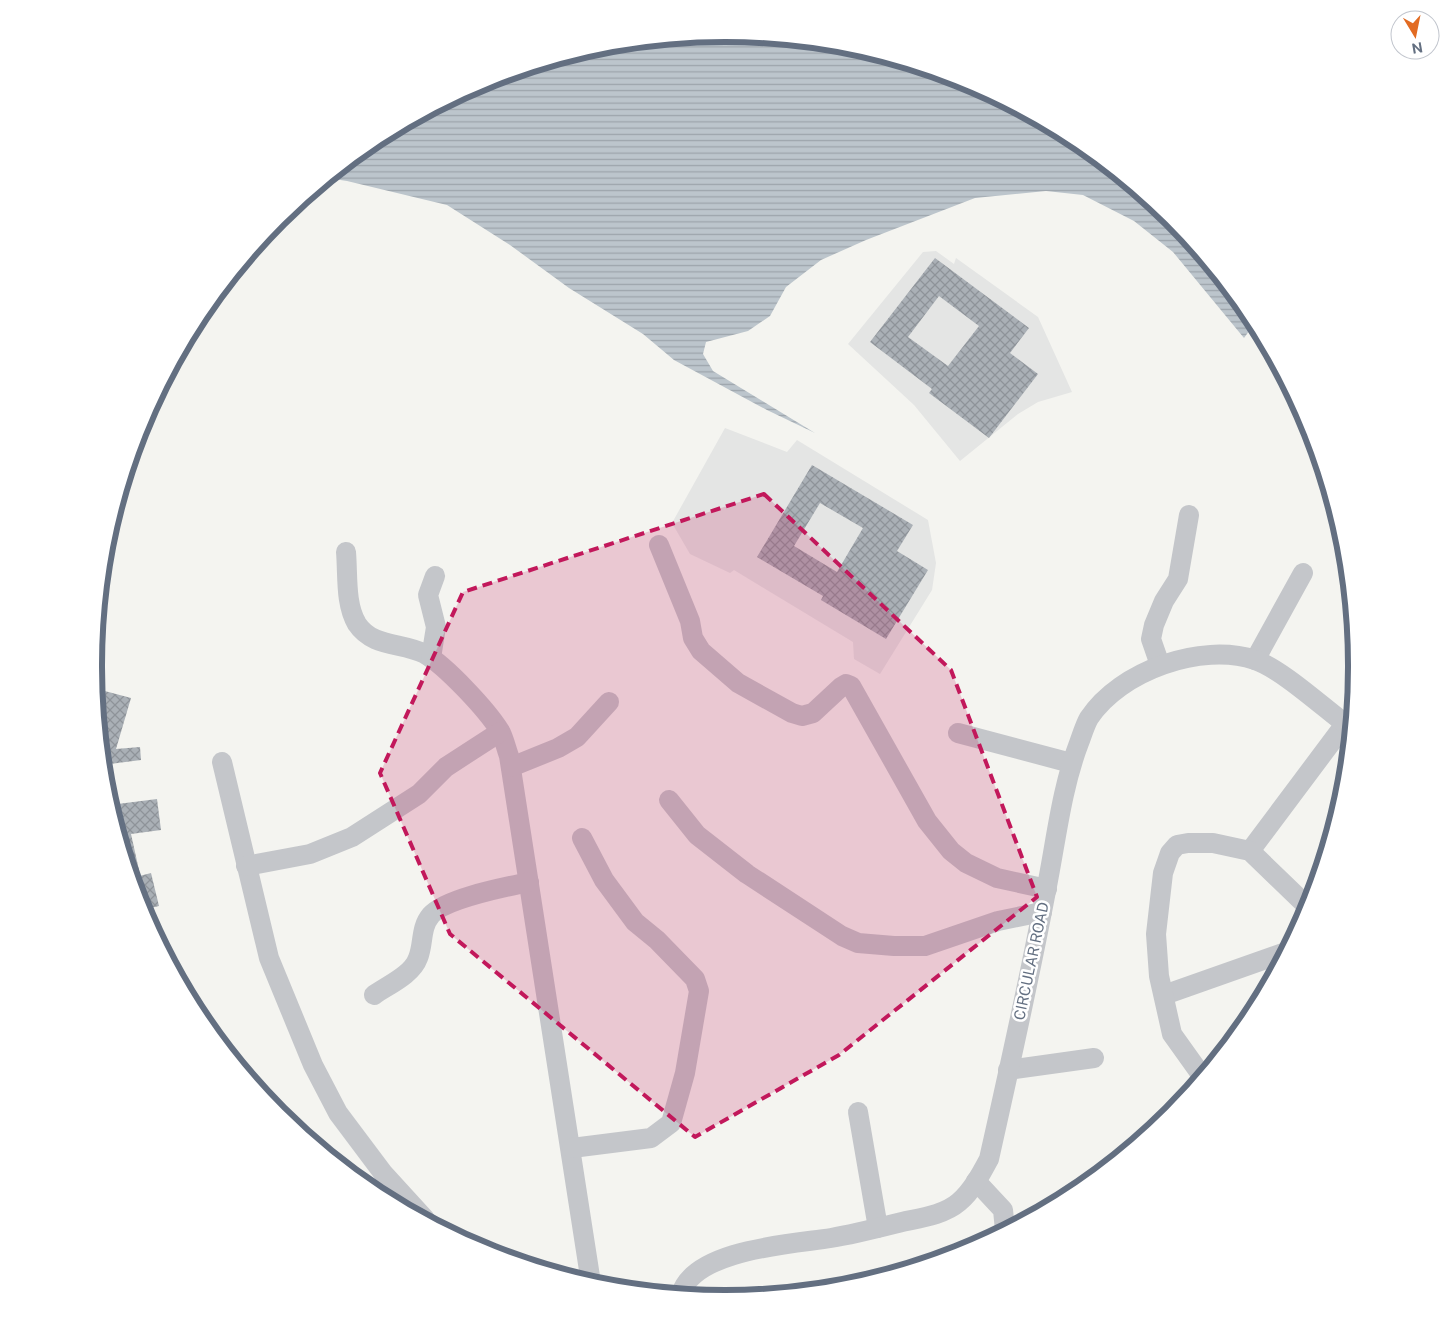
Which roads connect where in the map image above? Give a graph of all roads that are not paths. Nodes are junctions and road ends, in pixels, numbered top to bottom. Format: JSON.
{"nodes":[{"id":1,"x":1190,"y":515,"type":"dead end"},
{"id":2,"x":660,"y":546,"type":"dead end"},
{"id":3,"x":346,"y":552,"type":"dead end"},
{"id":4,"x":1303,"y":573,"type":"dead end"},
{"id":5,"x":435,"y":576,"type":"dead end"},
{"id":6,"x":431,"y":658,"type":"junction"},
{"id":7,"x":1255,"y":660,"type":"junction"},
{"id":8,"x":1160,"y":665,"type":"junction"},
{"id":9,"x":609,"y":702,"type":"dead end"},
{"id":10,"x":1345,"y":724,"type":"edge"},
{"id":11,"x":1345,"y":730,"type":"edge"},
{"id":12,"x":500,"y":732,"type":"junction"},
{"id":13,"x":958,"y":733,"type":"dead end"},
{"id":14,"x":222,"y":762,"type":"dead end"},
{"id":15,"x":1071,"y":763,"type":"junction"},
{"id":16,"x":511,"y":767,"type":"junction"},
{"id":17,"x":669,"y":800,"type":"dead end"},
{"id":18,"x":582,"y":838,"type":"dead end"},
{"id":19,"x":1250,"y":851,"type":"junction"},
{"id":20,"x":246,"y":866,"type":"junction"},
{"id":21,"x":529,"y":882,"type":"junction"},
{"id":22,"x":1047,"y":889,"type":"junction"},
{"id":23,"x":1302,"y":901,"type":"edge"},
{"id":24,"x":1042,"y":912,"type":"junction"},
{"id":25,"x":1277,"y":955,"type":"edge"},
{"id":26,"x":374,"y":995,"type":"dead end"},
{"id":27,"x":1164,"y":995,"type":"junction"},
{"id":28,"x":1094,"y":1058,"type":"dead end"},
{"id":29,"x":1008,"y":1070,"type":"junction"},
{"id":30,"x":1199,"y":1071,"type":"edge"},
{"id":31,"x":858,"y":1112,"type":"dead end"},
{"id":32,"x":572,"y":1148,"type":"junction"},
{"id":33,"x":976,"y":1181,"type":"junction"},
{"id":34,"x":413,"y":1206,"type":"edge"},
{"id":35,"x":1004,"y":1223,"type":"edge"},
{"id":36,"x":878,"y":1228,"type":"junction"},
{"id":37,"x":590,"y":1275,"type":"edge"},
{"id":38,"x":685,"y":1288,"type":"edge"}],
"edges":[{"from":1,"to":8,"type":"street"},
{"from":2,"to":22,"type":"street"},
{"from":3,"to":6,"type":"street"},
{"from":4,"to":7,"type":"street"},
{"from":5,"to":6,"type":"street"},
{"from":6,"to":12,"type":"street"},
{"from":7,"to":8,"type":"street","name":"CIRCULAR ROAD"},
{"from":7,"to":10,"type":"street","name":"CIRCULAR ROAD"},
{"from":8,"to":15,"type":"street","name":"CIRCULAR ROAD"},
{"from":9,"to":16,"type":"street"},
{"from":11,"to":19,"type":"street"},
{"from":12,"to":16,"type":"street"},
{"from":12,"to":20,"type":"street"},
{"from":13,"to":15,"type":"street"},
{"from":14,"to":20,"type":"street"},
{"from":15,"to":22,"type":"street","name":"CIRCULAR ROAD"},
{"from":16,"to":21,"type":"street"},
{"from":17,"to":24,"type":"street"},
{"from":18,"to":32,"type":"street"},
{"from":19,"to":23,"type":"street"},
{"from":19,"to":27,"type":"street"},
{"from":20,"to":34,"type":"street"},
{"from":21,"to":26,"type":"street"},
{"from":21,"to":32,"type":"street"},
{"from":22,"to":24,"type":"street","name":"CIRCULAR ROAD"},
{"from":24,"to":29,"type":"street","name":"CIRCULAR ROAD"},
{"from":25,"to":27,"type":"street"},
{"from":27,"to":30,"type":"street"},
{"from":28,"to":29,"type":"street"},
{"from":29,"to":33,"type":"street","name":"CIRCULAR ROAD"},
{"from":31,"to":36,"type":"street"},
{"from":32,"to":37,"type":"street"},
{"from":33,"to":35,"type":"street"},
{"from":33,"to":36,"type":"street","name":"CIRCULAR ROAD"},
{"from":36,"to":38,"type":"street","name":"CIRCULAR ROAD"}]}
